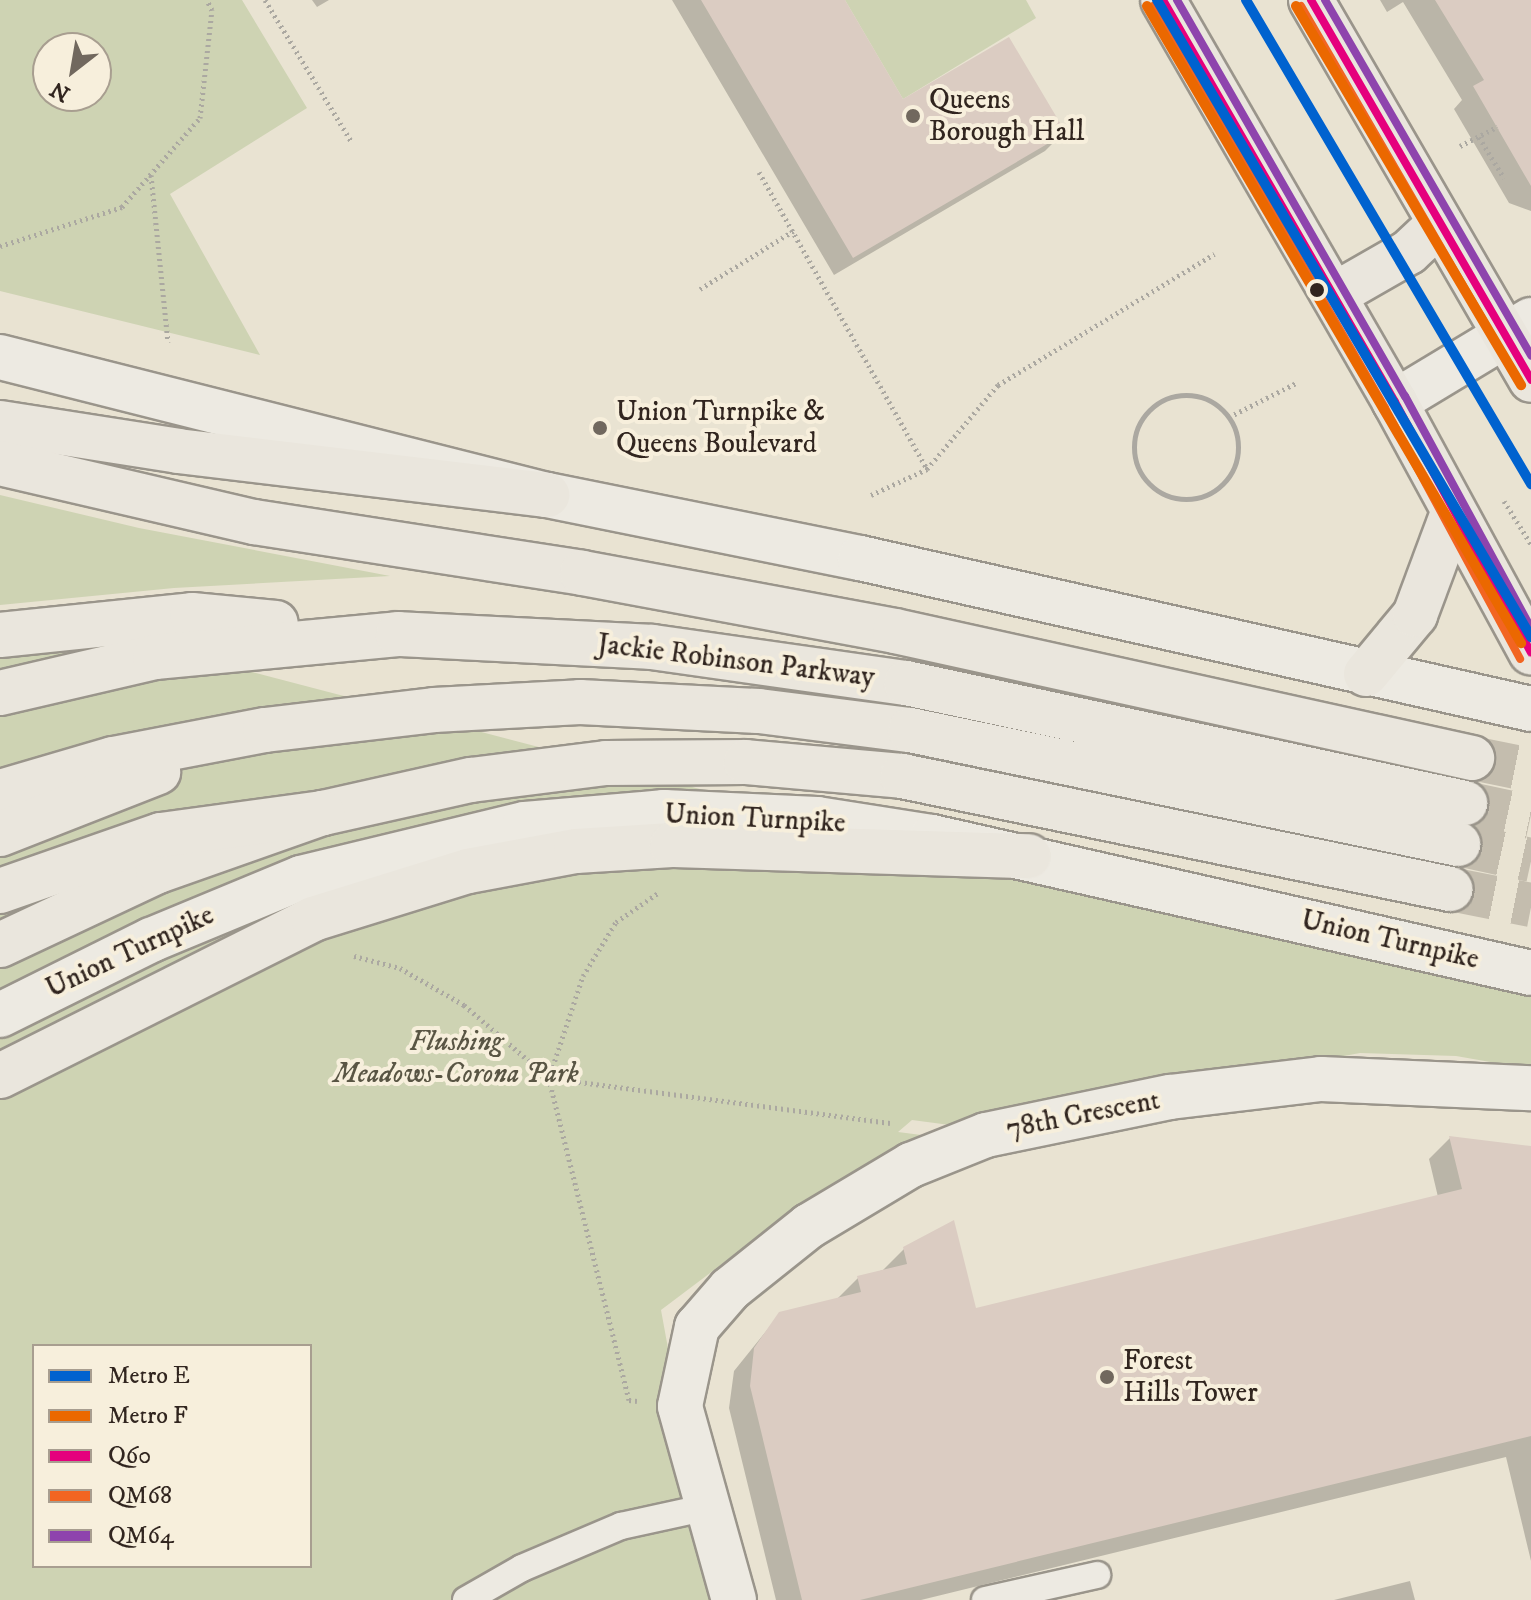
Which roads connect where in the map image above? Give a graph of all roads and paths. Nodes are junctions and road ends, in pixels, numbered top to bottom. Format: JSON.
{"nodes":[{"id":1,"x":207,"y":0,"type":"edge"},
{"id":2,"x":265,"y":0,"type":"edge"},
{"id":3,"x":1163,"y":0,"type":"edge"},
{"id":4,"x":1311,"y":0,"type":"edge"},
{"id":5,"x":1497,"y":127,"type":"dead end"},
{"id":6,"x":1479,"y":137,"type":"junction"},
{"id":7,"x":351,"y":141,"type":"dead end"},
{"id":8,"x":1460,"y":146,"type":"dead end"},
{"id":9,"x":759,"y":172,"type":"dead end"},
{"id":10,"x":151,"y":174,"type":"junction"},
{"id":11,"x":1504,"y":178,"type":"dead end"},
{"id":12,"x":1440,"y":223,"type":"junction"},
{"id":13,"x":793,"y":231,"type":"junction"},
{"id":14,"x":0,"y":246,"type":"edge"},
{"id":15,"x":1214,"y":254,"type":"dead end"},
{"id":16,"x":700,"y":289,"type":"dead end"},
{"id":17,"x":1334,"y":295,"type":"junction"},
{"id":18,"x":1518,"y":327,"type":"edge"},
{"id":19,"x":168,"y":342,"type":"dead end"},
{"id":20,"x":0,"y":357,"type":"edge"},
{"id":21,"x":1531,"y":380,"type":"edge"},
{"id":22,"x":1298,"y":382,"type":"dead end"},
{"id":23,"x":1395,"y":402,"type":"junction"},
{"id":24,"x":1229,"y":417,"type":"junction"},
{"id":25,"x":0,"y":423,"type":"edge"},
{"id":26,"x":0,"y":463,"type":"edge"},
{"id":27,"x":927,"y":469,"type":"junction"},
{"id":28,"x":547,"y":495,"type":"junction"},
{"id":29,"x":871,"y":495,"type":"dead end"},
{"id":30,"x":1453,"y":513,"type":"junction"},
{"id":31,"x":398,"y":634,"type":"junction"},
{"id":32,"x":0,"y":635,"type":"edge"},
{"id":33,"x":1531,"y":653,"type":"edge"},
{"id":34,"x":1366,"y":674,"type":"junction"},
{"id":35,"x":0,"y":693,"type":"edge"},
{"id":36,"x":1531,"y":709,"type":"edge"},
{"id":37,"x":265,"y":730,"type":"junction"},
{"id":38,"x":1472,"y":758,"type":"tunnel mouth"},
{"id":39,"x":0,"y":792,"type":"edge"},
{"id":40,"x":323,"y":813,"type":"junction"},
{"id":41,"x":0,"y":834,"type":"edge"},
{"id":42,"x":1029,"y":856,"type":"junction"},
{"id":43,"x":641,"y":888,"type":"dead end"},
{"id":44,"x":1450,"y":889,"type":"tunnel mouth"},
{"id":45,"x":0,"y":891,"type":"edge"},
{"id":46,"x":0,"y":945,"type":"edge"},
{"id":47,"x":355,"y":948,"type":"dead end"},
{"id":48,"x":1531,"y":973,"type":"edge"},
{"id":49,"x":0,"y":1015,"type":"edge"},
{"id":50,"x":0,"y":1076,"type":"edge"},
{"id":51,"x":549,"y":1078,"type":"junction"},
{"id":52,"x":1531,"y":1088,"type":"edge"},
{"id":53,"x":893,"y":1123,"type":"dead end"},
{"id":54,"x":680,"y":1406,"type":"junction"},
{"id":55,"x":708,"y":1507,"type":"junction"},
{"id":56,"x":1097,"y":1575,"type":"dead end"},
{"id":57,"x":466,"y":1600,"type":"edge"},
{"id":58,"x":734,"y":1600,"type":"edge"},
{"id":59,"x":985,"y":1600,"type":"edge"}],
"edges":[{"from":1,"to":10,"type":"path"},
{"from":2,"to":7,"type":"path"},
{"from":3,"to":17,"type":"main road"},
{"from":4,"to":12,"type":"main road"},
{"from":5,"to":6,"type":"path"},
{"from":6,"to":8,"type":"path"},
{"from":6,"to":11,"type":"path"},
{"from":9,"to":13,"type":"path"},
{"from":10,"to":14,"type":"path"},
{"from":10,"to":19,"type":"path"},
{"from":12,"to":17,"type":"main road"},
{"from":12,"to":18,"type":"main road"},
{"from":13,"to":16,"type":"path"},
{"from":13,"to":27,"type":"path"},
{"from":15,"to":27,"type":"path"},
{"from":17,"to":23,"type":"main road"},
{"from":18,"to":21,"type":"main road"},
{"from":18,"to":23,"type":"main road"},
{"from":20,"to":28,"type":"main road"},
{"from":22,"to":24,"type":"path"},
{"from":23,"to":30,"type":"main road"},
{"from":24,"to":24,"type":"path"},
{"from":25,"to":28,"type":"main road"},
{"from":26,"to":38,"type":"main road"},
{"from":27,"to":29,"type":"path"},
{"from":28,"to":34,"type":"main road"},
{"from":30,"to":33,"type":"main road"},
{"from":30,"to":34,"type":"main road"},
{"from":31,"to":32,"type":"main road"},
{"from":31,"to":35,"type":"main road","name":"Jackie Robinson Parkway"},
{"from":31,"to":37,"type":"main road","name":"Jackie Robinson Parkway"},
{"from":34,"to":36,"type":"main road"},
{"from":37,"to":39,"type":"main road"},
{"from":37,"to":41,"type":"main road"},
{"from":40,"to":44,"type":"main road","name":"Union Turnpike"},
{"from":40,"to":45,"type":"main road"},
{"from":40,"to":46,"type":"main road","name":"Union Turnpike"},
{"from":42,"to":48,"type":"main road","name":"Union Turnpike"},
{"from":42,"to":49,"type":"main road","name":"Union Turnpike"},
{"from":42,"to":50,"type":"main road"},
{"from":43,"to":51,"type":"path"},
{"from":47,"to":51,"type":"path"},
{"from":51,"to":53,"type":"path"},
{"from":51,"to":54,"type":"path"},
{"from":52,"to":54,"type":"main road","name":"78th Crescent"},
{"from":54,"to":55,"type":"main road"},
{"from":55,"to":57,"type":"lane"},
{"from":55,"to":58,"type":"main road"},
{"from":56,"to":59,"type":"lane"}]}
